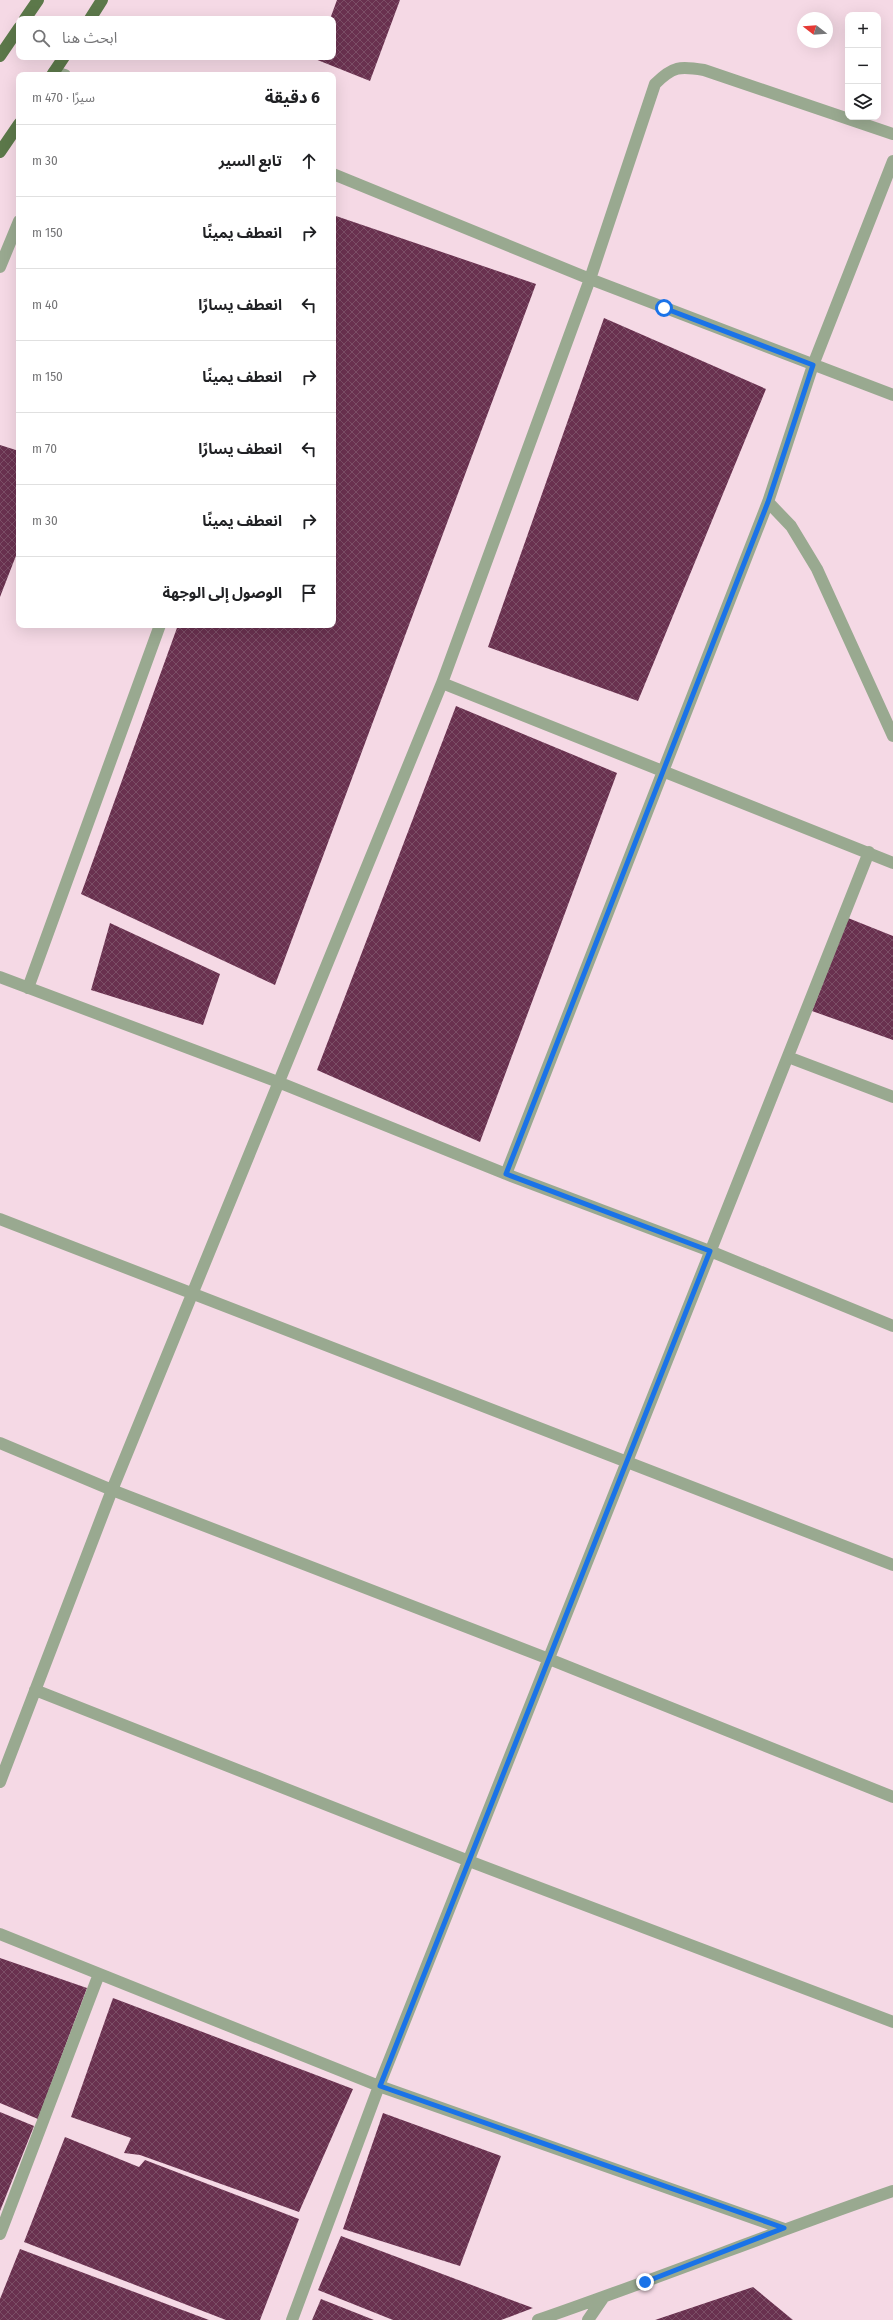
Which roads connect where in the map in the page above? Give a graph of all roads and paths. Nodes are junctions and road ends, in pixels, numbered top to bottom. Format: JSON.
{"nodes":[{"id":1,"x":38,"y":0,"type":"edge"},
{"id":2,"x":102,"y":0,"type":"edge"},
{"id":3,"x":27,"y":16,"type":"edge"},
{"id":4,"x":92,"y":16,"type":"edge"},
{"id":5,"x":16,"y":32,"type":"edge"},
{"id":6,"x":1,"y":53,"type":"edge"},
{"id":7,"x":63,"y":60,"type":"edge"},
{"id":8,"x":58,"y":72,"type":"edge"},
{"id":9,"x":16,"y":128,"type":"edge"},
{"id":10,"x":893,"y":134,"type":"edge"},
{"id":11,"x":0,"y":152,"type":"edge"},
{"id":12,"x":893,"y":161,"type":"edge"},
{"id":13,"x":336,"y":175,"type":"edge"},
{"id":14,"x":16,"y":228,"type":"edge"},
{"id":15,"x":0,"y":267,"type":"edge"},
{"id":16,"x":590,"y":279,"type":"junction"},
{"id":17,"x":813,"y":365,"type":"junction"},
{"id":18,"x":893,"y":395,"type":"edge"},
{"id":19,"x":768,"y":502,"type":"junction"},
{"id":20,"x":159,"y":628,"type":"edge"},
{"id":21,"x":442,"y":683,"type":"junction"},
{"id":22,"x":893,"y":736,"type":"edge"},
{"id":23,"x":665,"y":772,"type":"junction"},
{"id":24,"x":869,"y":852,"type":"junction"},
{"id":25,"x":893,"y":863,"type":"edge"},
{"id":26,"x":0,"y":977,"type":"edge"},
{"id":27,"x":28,"y":988,"type":"junction"},
{"id":28,"x":788,"y":1057,"type":"junction"},
{"id":29,"x":278,"y":1082,"type":"junction"},
{"id":30,"x":893,"y":1097,"type":"edge"},
{"id":31,"x":506,"y":1174,"type":"junction"},
{"id":32,"x":0,"y":1219,"type":"edge"},
{"id":33,"x":710,"y":1251,"type":"junction"},
{"id":34,"x":192,"y":1293,"type":"junction"},
{"id":35,"x":893,"y":1326,"type":"edge"},
{"id":36,"x":0,"y":1443,"type":"edge"},
{"id":37,"x":627,"y":1462,"type":"junction"},
{"id":38,"x":112,"y":1490,"type":"junction"},
{"id":39,"x":893,"y":1565,"type":"edge"},
{"id":40,"x":549,"y":1659,"type":"junction"},
{"id":41,"x":35,"y":1690,"type":"junction"},
{"id":42,"x":0,"y":1782,"type":"edge"},
{"id":43,"x":893,"y":1797,"type":"edge"},
{"id":44,"x":469,"y":1861,"type":"junction"},
{"id":45,"x":0,"y":1934,"type":"edge"},
{"id":46,"x":99,"y":1974,"type":"junction"},
{"id":47,"x":893,"y":2022,"type":"edge"},
{"id":48,"x":380,"y":2086,"type":"junction"},
{"id":49,"x":893,"y":2191,"type":"edge"},
{"id":50,"x":784,"y":2228,"type":"junction"},
{"id":51,"x":0,"y":2234,"type":"edge"},
{"id":52,"x":603,"y":2298,"type":"junction"},
{"id":53,"x":292,"y":2320,"type":"edge"},
{"id":54,"x":538,"y":2320,"type":"edge"},
{"id":55,"x":588,"y":2320,"type":"edge"}],
"edges":[{"from":1,"to":3,"type":"main road"},
{"from":2,"to":4,"type":"main road"},
{"from":5,"to":6,"type":"main road"},
{"from":7,"to":8,"type":"main road"},
{"from":9,"to":11,"type":"main road"},
{"from":10,"to":16,"type":"street"},
{"from":12,"to":17,"type":"street"},
{"from":13,"to":16,"type":"street"},
{"from":14,"to":15,"type":"street"},
{"from":16,"to":17,"type":"street"},
{"from":16,"to":21,"type":"street"},
{"from":17,"to":18,"type":"street"},
{"from":17,"to":19,"type":"street"},
{"from":19,"to":22,"type":"street"},
{"from":19,"to":23,"type":"street"},
{"from":20,"to":27,"type":"street"},
{"from":21,"to":23,"type":"street"},
{"from":21,"to":29,"type":"street"},
{"from":23,"to":24,"type":"street"},
{"from":23,"to":31,"type":"street"},
{"from":24,"to":25,"type":"street"},
{"from":24,"to":28,"type":"street"},
{"from":26,"to":27,"type":"street"},
{"from":27,"to":29,"type":"street"},
{"from":28,"to":30,"type":"street"},
{"from":28,"to":33,"type":"street"},
{"from":29,"to":31,"type":"street"},
{"from":29,"to":34,"type":"street"},
{"from":31,"to":33,"type":"street"},
{"from":32,"to":34,"type":"street"},
{"from":33,"to":35,"type":"street"},
{"from":33,"to":37,"type":"street"},
{"from":34,"to":37,"type":"street"},
{"from":34,"to":38,"type":"street"},
{"from":36,"to":38,"type":"street"},
{"from":37,"to":39,"type":"street"},
{"from":37,"to":40,"type":"street"},
{"from":38,"to":40,"type":"street"},
{"from":38,"to":41,"type":"street"},
{"from":40,"to":43,"type":"street"},
{"from":40,"to":44,"type":"street"},
{"from":41,"to":42,"type":"street"},
{"from":41,"to":44,"type":"street"},
{"from":44,"to":47,"type":"street"},
{"from":44,"to":48,"type":"street"},
{"from":45,"to":46,"type":"street"},
{"from":46,"to":48,"type":"street"},
{"from":46,"to":51,"type":"street"},
{"from":48,"to":50,"type":"street"},
{"from":48,"to":53,"type":"street"},
{"from":49,"to":50,"type":"street"},
{"from":50,"to":52,"type":"street"},
{"from":52,"to":54,"type":"street"},
{"from":52,"to":55,"type":"street"}]}
